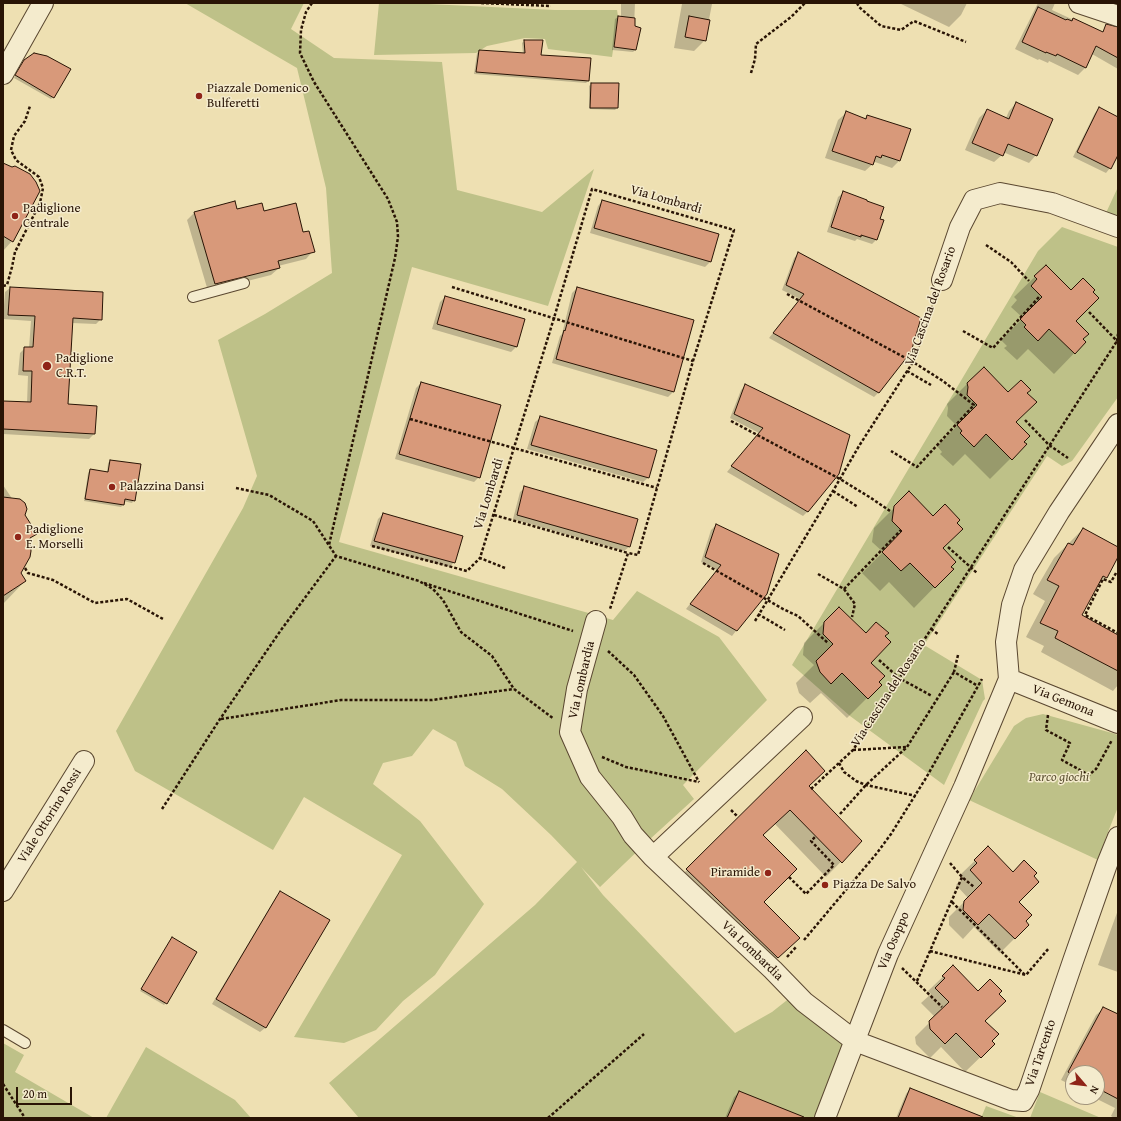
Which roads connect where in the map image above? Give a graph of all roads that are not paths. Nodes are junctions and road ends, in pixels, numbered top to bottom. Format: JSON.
{"nodes":[{"id":1,"x":43,"y":3,"type":"edge"},
{"id":2,"x":1079,"y":3,"type":"edge"},
{"id":3,"x":1118,"y":16,"type":"edge"},
{"id":4,"x":3,"y":74,"type":"edge"},
{"id":5,"x":1118,"y":228,"type":"edge"},
{"id":6,"x":942,"y":280,"type":"road end"},
{"id":7,"x":244,"y":283,"type":"dead end"},
{"id":8,"x":193,"y":297,"type":"dead end"},
{"id":9,"x":1118,"y":424,"type":"edge"},
{"id":10,"x":602,"y":618,"type":"road end"},
{"id":11,"x":1009,"y":680,"type":"junction"},
{"id":12,"x":802,"y":717,"type":"dead end"},
{"id":13,"x":1115,"y":731,"type":"edge"},
{"id":14,"x":84,"y":761,"type":"dead end"},
{"id":15,"x":1118,"y":837,"type":"edge"},
{"id":16,"x":653,"y":857,"type":"junction"},
{"id":17,"x":3,"y":891,"type":"edge"},
{"id":18,"x":3,"y":1030,"type":"edge"},
{"id":19,"x":855,"y":1041,"type":"junction"},
{"id":20,"x":25,"y":1043,"type":"dead end"},
{"id":21,"x":825,"y":1118,"type":"edge"}],
"edges":[{"from":1,"to":4,"type":"street"},
{"from":2,"to":3,"type":"street"},
{"from":5,"to":6,"type":"street","name":"Via Cascina del Rosario"},
{"from":7,"to":8,"type":"lane"},
{"from":9,"to":11,"type":"street"},
{"from":10,"to":16,"type":"street","name":"Via Lombardia"},
{"from":11,"to":13,"type":"street","name":"Via Gemona"},
{"from":11,"to":19,"type":"street","name":"Via Osoppo"},
{"from":12,"to":16,"type":"street"},
{"from":14,"to":17,"type":"street","name":"Viale Ottorino Rossi"},
{"from":15,"to":19,"type":"street","name":"Via Tarcento"},
{"from":16,"to":19,"type":"street","name":"Via Lombardia"},
{"from":18,"to":20,"type":"lane"},
{"from":19,"to":21,"type":"street","name":"Via Osoppo"}]}
